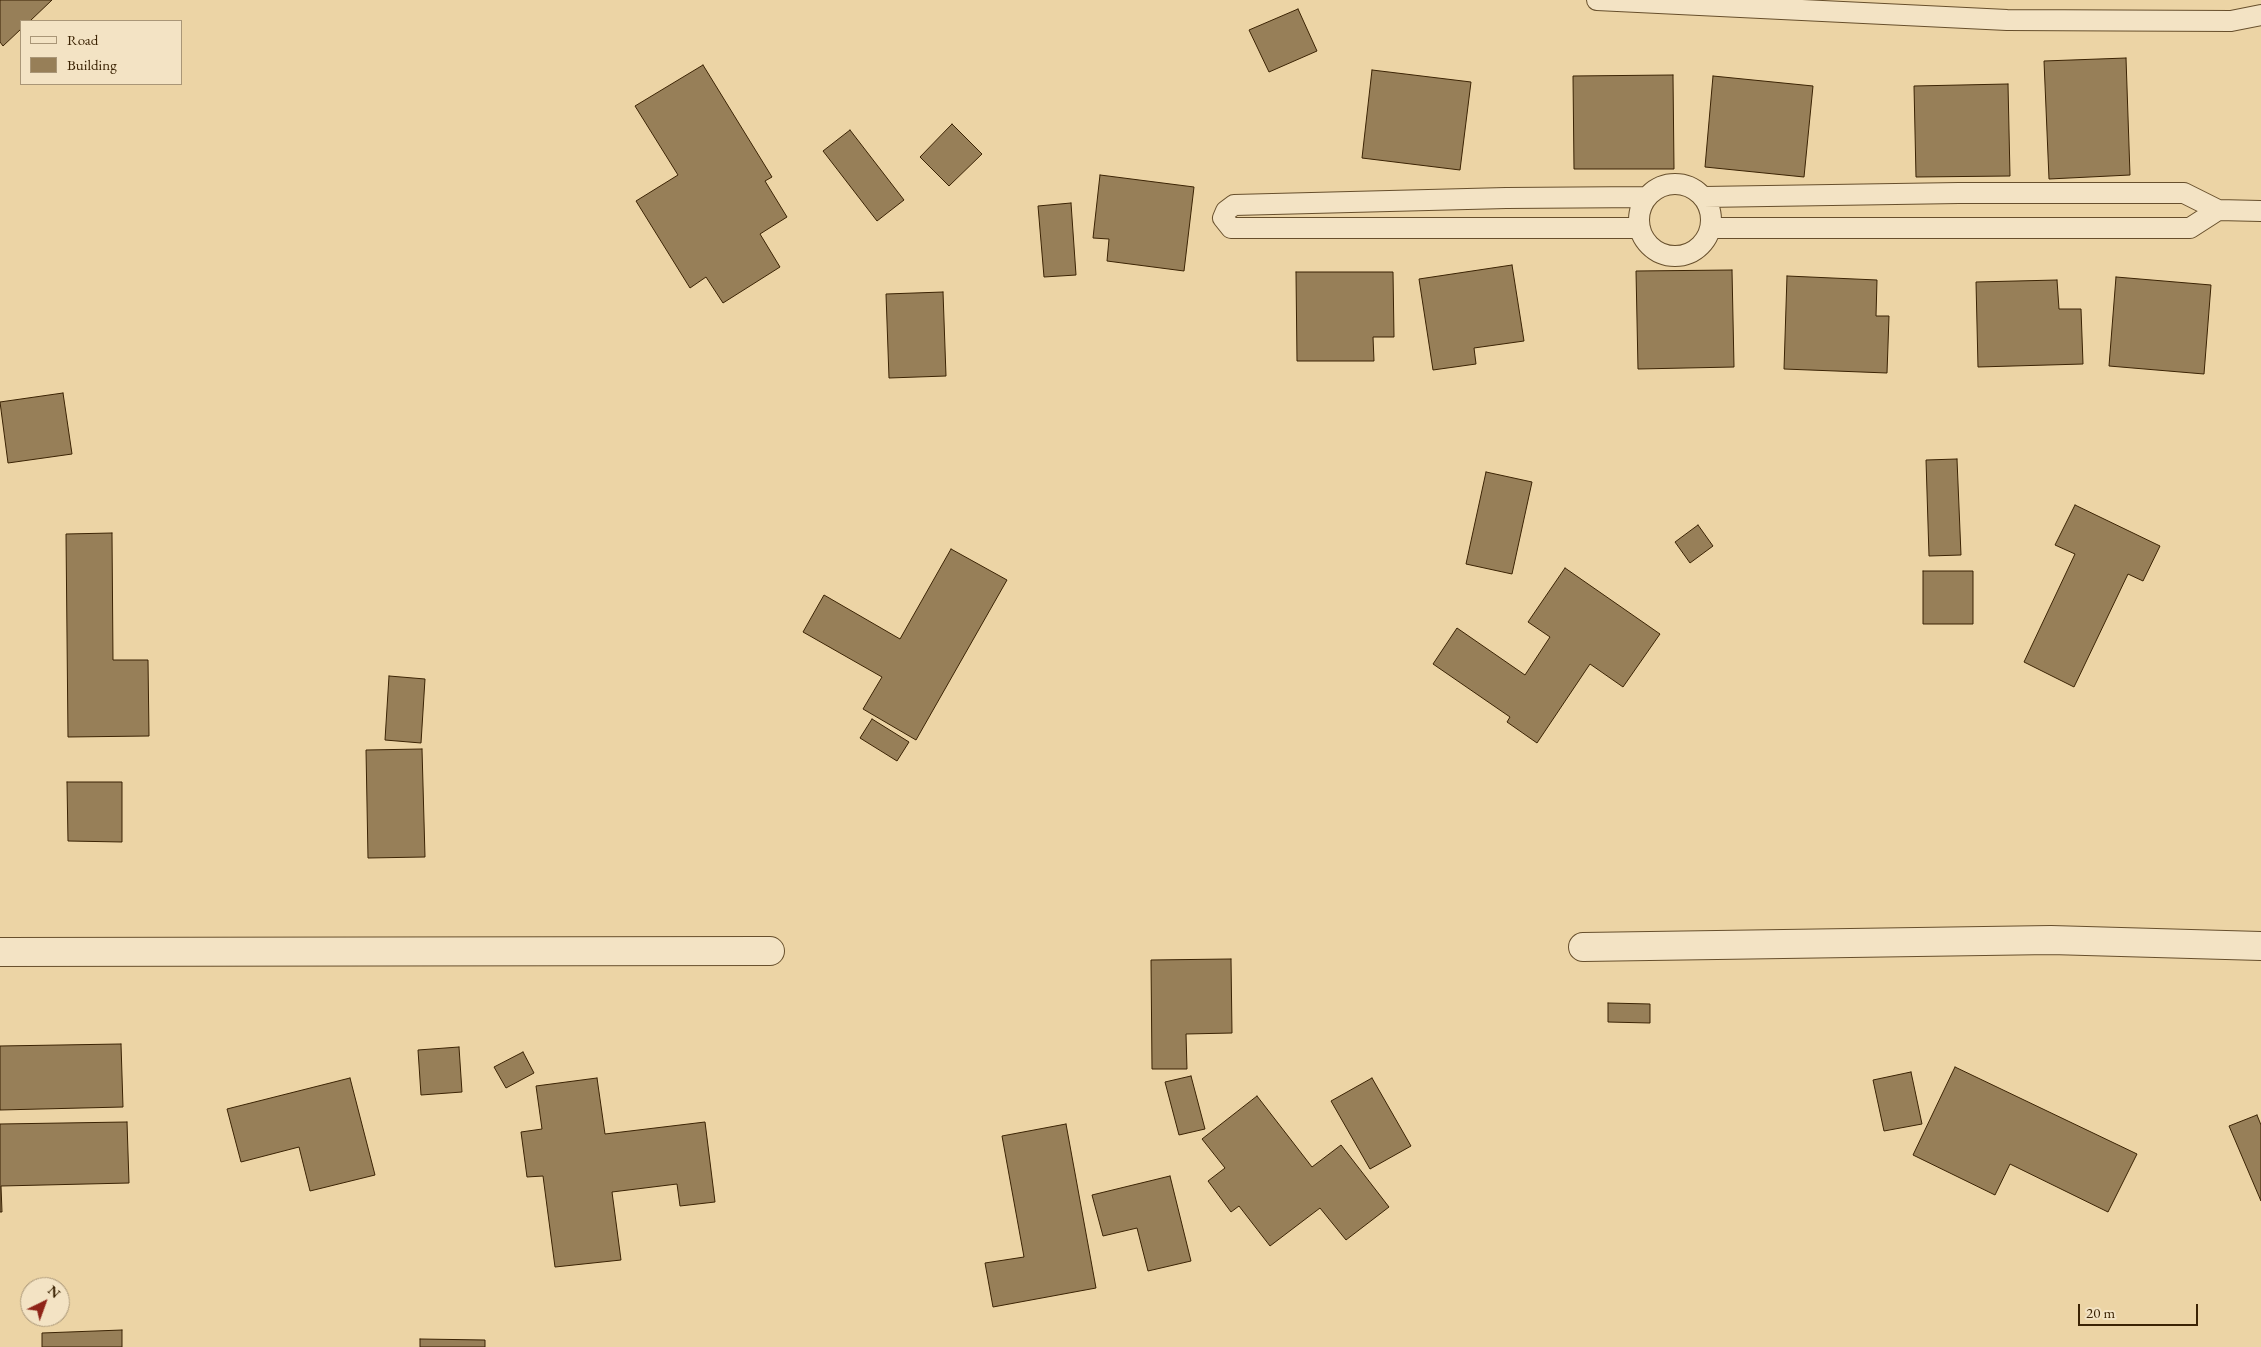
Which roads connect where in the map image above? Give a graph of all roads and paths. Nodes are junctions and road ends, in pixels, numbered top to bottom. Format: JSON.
{"nodes":[{"id":1,"x":1597,"y":0,"type":"edge"},
{"id":2,"x":2261,"y":15,"type":"edge"},
{"id":3,"x":1704,"y":197,"type":"junction"},
{"id":4,"x":1647,"y":198,"type":"junction"},
{"id":5,"x":2218,"y":210,"type":"junction"},
{"id":6,"x":2261,"y":211,"type":"edge"},
{"id":7,"x":1640,"y":228,"type":"junction"},
{"id":8,"x":1711,"y":228,"type":"junction"},
{"id":9,"x":2261,"y":946,"type":"edge"},
{"id":10,"x":1583,"y":947,"type":"dead end"},
{"id":11,"x":770,"y":951,"type":"dead end"},
{"id":12,"x":0,"y":952,"type":"edge"}],
"edges":[{"from":1,"to":2,"type":"lane"},
{"from":3,"to":4,"type":"lane"},
{"from":3,"to":5,"type":"lane"},
{"from":3,"to":8,"type":"lane"},
{"from":4,"to":7,"type":"lane"},
{"from":4,"to":7,"type":"lane"},
{"from":5,"to":6,"type":"lane"},
{"from":5,"to":8,"type":"lane"},
{"from":7,"to":8,"type":"lane"},
{"from":9,"to":10,"type":"street"},
{"from":11,"to":12,"type":"street"}]}
